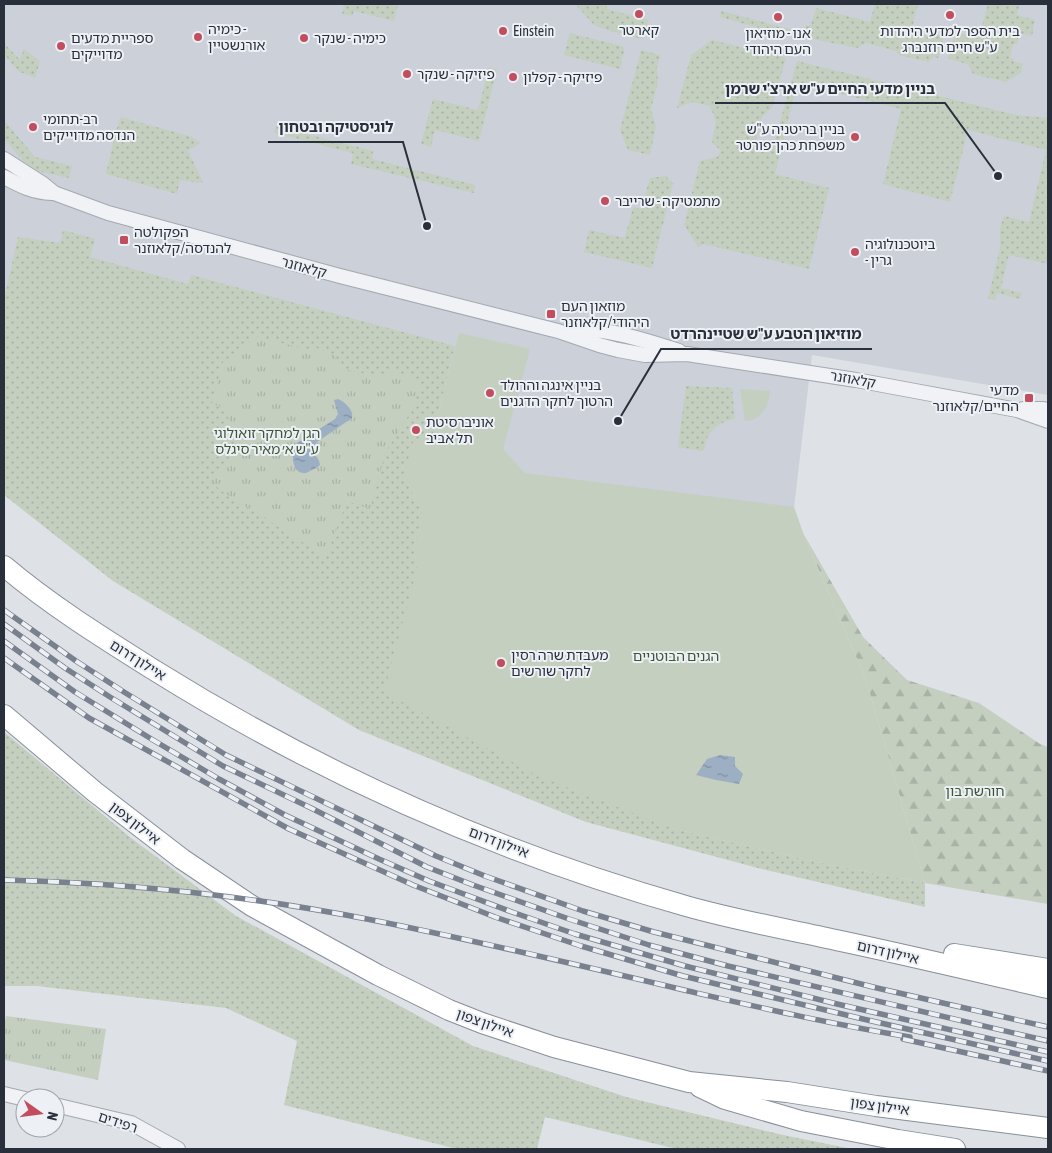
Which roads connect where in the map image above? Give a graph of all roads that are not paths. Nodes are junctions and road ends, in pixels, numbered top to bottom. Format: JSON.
{"nodes":[{"id":1,"x":4,"y":159,"type":"edge"},
{"id":2,"x":4,"y":177,"type":"edge"},
{"id":3,"x":54,"y":193,"type":"junction"},
{"id":4,"x":1017,"y":410,"type":"junction"},
{"id":5,"x":1048,"y":410,"type":"edge"},
{"id":6,"x":1048,"y":421,"type":"edge"},
{"id":7,"x":4,"y":566,"type":"edge"},
{"id":8,"x":4,"y":715,"type":"edge"},
{"id":9,"x":734,"y":919,"type":"junction"},
{"id":10,"x":1048,"y":969,"type":"edge"},
{"id":11,"x":1048,"y":988,"type":"edge"},
{"id":12,"x":689,"y":1082,"type":"junction"},
{"id":13,"x":65,"y":1108,"type":"edge"},
{"id":14,"x":1048,"y":1128,"type":"edge"},
{"id":15,"x":178,"y":1149,"type":"edge"},
{"id":16,"x":955,"y":1149,"type":"edge"}],
"edges":[{"from":1,"to":3,"type":"street","name":"קלאוזנר"},
{"from":2,"to":3,"type":"street","name":"קלאוזנר"},
{"from":3,"to":4,"type":"street","name":"קלאוזנר"},
{"from":4,"to":5,"type":"street","name":"קלאוזנר"},
{"from":4,"to":6,"type":"street","name":"קלאוזנר"},
{"from":7,"to":9,"type":"highway","name":"איילון דרום"},
{"from":8,"to":12,"type":"highway","name":"איילון צפון"},
{"from":9,"to":10,"type":"highway"},
{"from":9,"to":11,"type":"highway","name":"איילון דרום"},
{"from":12,"to":14,"type":"highway","name":"איילון צפון"},
{"from":12,"to":16,"type":"highway"},
{"from":13,"to":15,"type":"street","name":"רפידים"}]}
